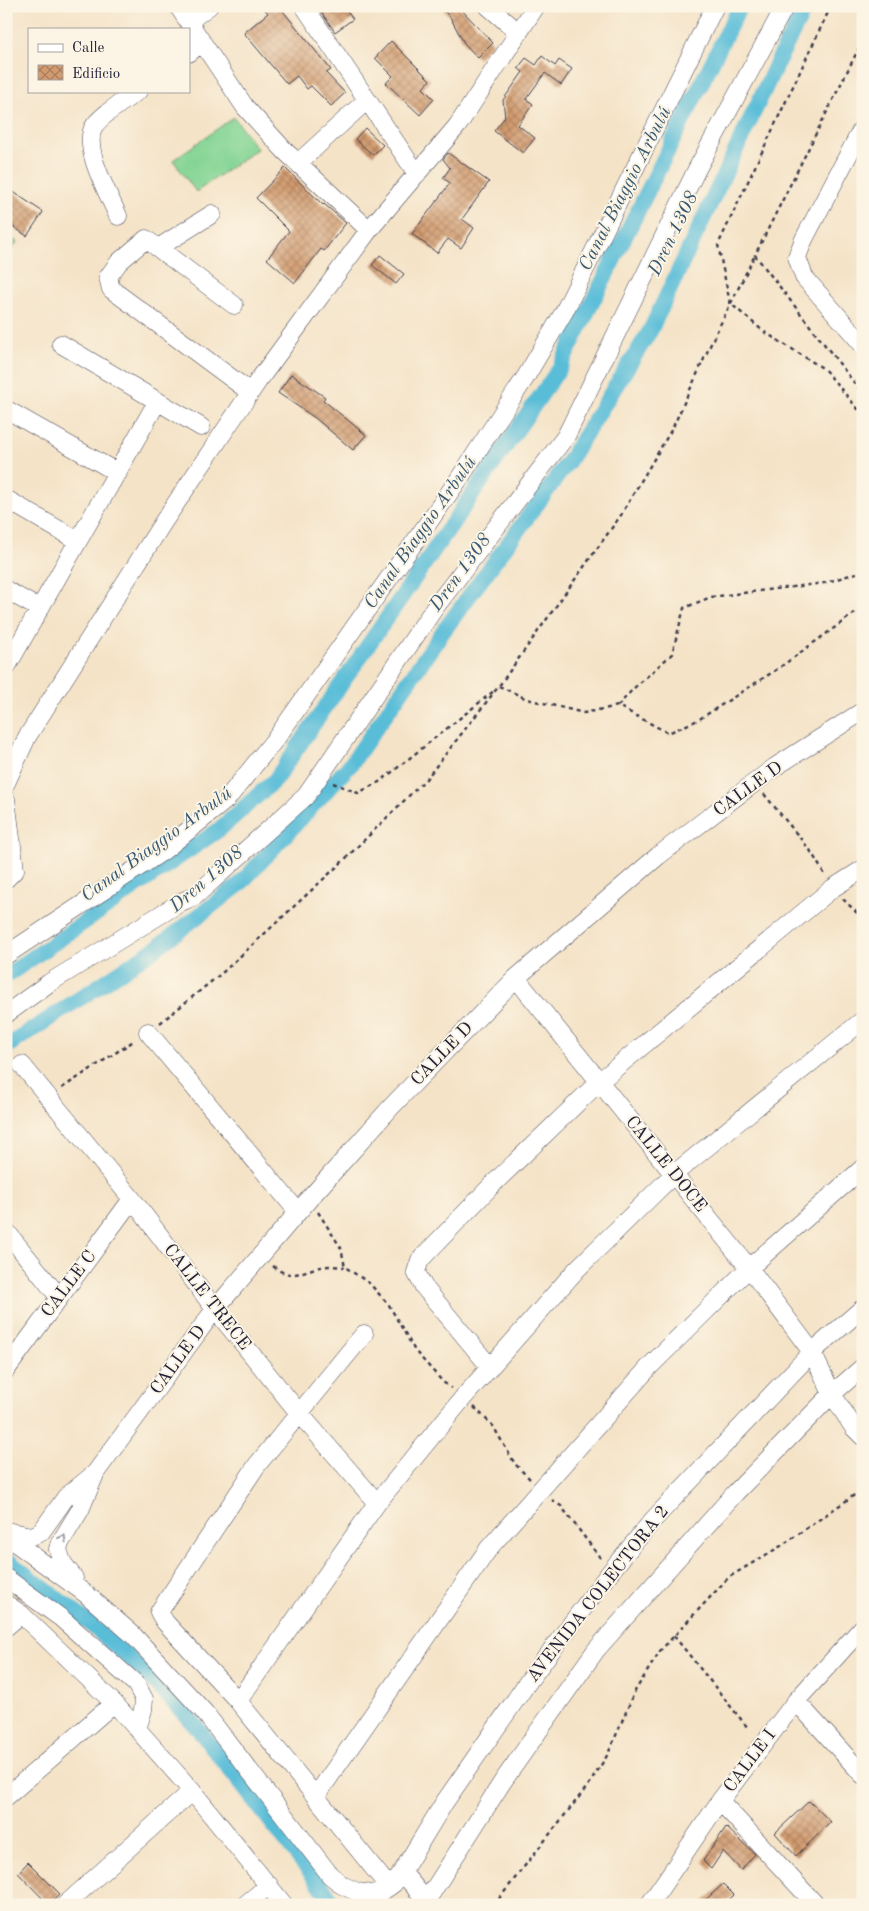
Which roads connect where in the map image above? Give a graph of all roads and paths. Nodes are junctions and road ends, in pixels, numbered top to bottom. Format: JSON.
{"nodes":[{"id":1,"x":178,"y":6,"type":"edge"},
{"id":2,"x":209,"y":6,"type":"edge"},
{"id":3,"x":304,"y":6,"type":"edge"},
{"id":4,"x":488,"y":6,"type":"edge"},
{"id":5,"x":536,"y":6,"type":"edge"},
{"id":6,"x":715,"y":6,"type":"edge"},
{"id":7,"x":785,"y":6,"type":"edge"},
{"id":8,"x":831,"y":6,"type":"edge"},
{"id":9,"x":189,"y":21,"type":"junction"},
{"id":10,"x":519,"y":33,"type":"junction"},
{"id":11,"x":196,"y":47,"type":"edge"},
{"id":12,"x":137,"y":92,"type":"edge"},
{"id":13,"x":367,"y":100,"type":"junction"},
{"id":14,"x":860,"y":138,"type":"edge"},
{"id":15,"x":298,"y":163,"type":"junction"},
{"id":16,"x":417,"y":174,"type":"junction"},
{"id":17,"x":212,"y":214,"type":"dead end"},
{"id":18,"x":118,"y":216,"type":"dead end"},
{"id":19,"x":369,"y":230,"type":"junction"},
{"id":20,"x":158,"y":248,"type":"junction"},
{"id":21,"x":755,"y":255,"type":"dead end"},
{"id":22,"x":730,"y":303,"type":"junction"},
{"id":23,"x":234,"y":305,"type":"dead end"},
{"id":24,"x":62,"y":344,"type":"dead end"},
{"id":25,"x":863,"y":345,"type":"edge"},
{"id":26,"x":244,"y":387,"type":"junction"},
{"id":27,"x":157,"y":402,"type":"junction"},
{"id":28,"x":9,"y":411,"type":"dead end"},
{"id":29,"x":863,"y":415,"type":"edge"},
{"id":30,"x":201,"y":427,"type":"dead end"},
{"id":31,"x":118,"y":473,"type":"junction"},
{"id":32,"x":6,"y":499,"type":"edge"},
{"id":33,"x":78,"y":541,"type":"junction"},
{"id":34,"x":863,"y":571,"type":"edge"},
{"id":35,"x":6,"y":590,"type":"edge"},
{"id":36,"x":863,"y":607,"type":"edge"},
{"id":37,"x":40,"y":609,"type":"junction"},
{"id":38,"x":6,"y":668,"type":"edge"},
{"id":39,"x":499,"y":686,"type":"junction"},
{"id":40,"x":618,"y":706,"type":"junction"},
{"id":41,"x":863,"y":711,"type":"edge"},
{"id":42,"x":6,"y":782,"type":"edge"},
{"id":43,"x":755,"y":783,"type":"junction"},
{"id":44,"x":344,"y":788,"type":"dead end"},
{"id":45,"x":6,"y":799,"type":"edge"},
{"id":46,"x":863,"y":869,"type":"edge"},
{"id":47,"x":6,"y":879,"type":"edge"},
{"id":48,"x":833,"y":888,"type":"junction"},
{"id":49,"x":863,"y":919,"type":"edge"},
{"id":50,"x":6,"y":955,"type":"edge"},
{"id":51,"x":516,"y":978,"type":"junction"},
{"id":52,"x":6,"y":1014,"type":"edge"},
{"id":53,"x":863,"y":1020,"type":"edge"},
{"id":54,"x":148,"y":1032,"type":"junction"},
{"id":55,"x":22,"y":1065,"type":"dead end"},
{"id":56,"x":600,"y":1081,"type":"junction"},
{"id":57,"x":48,"y":1097,"type":"junction"},
{"id":58,"x":863,"y":1168,"type":"edge"},
{"id":59,"x":674,"y":1174,"type":"junction"},
{"id":60,"x":132,"y":1199,"type":"junction"},
{"id":61,"x":298,"y":1212,"type":"junction"},
{"id":62,"x":6,"y":1231,"type":"edge"},
{"id":63,"x":261,"y":1255,"type":"junction"},
{"id":64,"x":346,"y":1267,"type":"dead end"},
{"id":65,"x":749,"y":1268,"type":"junction"},
{"id":66,"x":59,"y":1297,"type":"junction"},
{"id":67,"x":863,"y":1308,"type":"edge"},
{"id":68,"x":215,"y":1309,"type":"junction"},
{"id":69,"x":364,"y":1334,"type":"dead end"},
{"id":70,"x":812,"y":1352,"type":"junction"},
{"id":71,"x":490,"y":1367,"type":"junction"},
{"id":72,"x":863,"y":1367,"type":"edge"},
{"id":73,"x":6,"y":1370,"type":"edge"},
{"id":74,"x":832,"y":1394,"type":"junction"},
{"id":75,"x":299,"y":1413,"type":"junction"},
{"id":76,"x":863,"y":1437,"type":"edge"},
{"id":77,"x":96,"y":1472,"type":"junction"},
{"id":78,"x":863,"y":1489,"type":"edge"},
{"id":79,"x":377,"y":1503,"type":"junction"},
{"id":80,"x":6,"y":1531,"type":"edge"},
{"id":81,"x":6,"y":1536,"type":"edge"},
{"id":82,"x":6,"y":1578,"type":"edge"},
{"id":83,"x":86,"y":1594,"type":"junction"},
{"id":84,"x":14,"y":1609,"type":"edge"},
{"id":85,"x":6,"y":1627,"type":"edge"},
{"id":86,"x":863,"y":1627,"type":"edge"},
{"id":87,"x":674,"y":1636,"type":"junction"},
{"id":88,"x":238,"y":1701,"type":"junction"},
{"id":89,"x":796,"y":1702,"type":"junction"},
{"id":90,"x":114,"y":1703,"type":"junction"},
{"id":91,"x":748,"y":1728,"type":"dead end"},
{"id":92,"x":137,"y":1729,"type":"junction"},
{"id":93,"x":863,"y":1775,"type":"edge"},
{"id":94,"x":192,"y":1792,"type":"junction"},
{"id":95,"x":316,"y":1796,"type":"junction"},
{"id":96,"x":6,"y":1797,"type":"edge"},
{"id":97,"x":720,"y":1800,"type":"junction"},
{"id":98,"x":402,"y":1872,"type":"junction"},
{"id":99,"x":269,"y":1885,"type":"junction"},
{"id":100,"x":389,"y":1887,"type":"junction"},
{"id":101,"x":657,"y":1901,"type":"edge"},
{"id":102,"x":429,"y":1902,"type":"edge"},
{"id":103,"x":65,"y":1905,"type":"edge"},
{"id":104,"x":245,"y":1905,"type":"edge"},
{"id":105,"x":284,"y":1905,"type":"edge"},
{"id":106,"x":494,"y":1905,"type":"edge"},
{"id":107,"x":816,"y":1905,"type":"edge"}],
"edges":[{"from":1,"to":9,"type":"street"},
{"from":2,"to":9,"type":"street"},
{"from":3,"to":13,"type":"street"},
{"from":4,"to":10,"type":"street"},
{"from":5,"to":10,"type":"street"},
{"from":6,"to":50,"type":"street"},
{"from":7,"to":52,"type":"street"},
{"from":8,"to":22,"type":"path"},
{"from":9,"to":11,"type":"street"},
{"from":10,"to":16,"type":"street"},
{"from":11,"to":15,"type":"street"},
{"from":12,"to":18,"type":"street"},
{"from":13,"to":15,"type":"street"},
{"from":13,"to":16,"type":"street"},
{"from":14,"to":25,"type":"street"},
{"from":15,"to":19,"type":"street"},
{"from":16,"to":19,"type":"street"},
{"from":17,"to":20,"type":"street"},
{"from":19,"to":26,"type":"street"},
{"from":20,"to":23,"type":"street"},
{"from":20,"to":26,"type":"street"},
{"from":21,"to":22,"type":"path"},
{"from":22,"to":29,"type":"path"},
{"from":22,"to":39,"type":"path"},
{"from":24,"to":27,"type":"street"},
{"from":26,"to":42,"type":"street"},
{"from":27,"to":30,"type":"street"},
{"from":27,"to":31,"type":"street"},
{"from":28,"to":31,"type":"street"},
{"from":31,"to":33,"type":"street"},
{"from":32,"to":33,"type":"street"},
{"from":33,"to":37,"type":"street"},
{"from":34,"to":40,"type":"path"},
{"from":35,"to":37,"type":"street"},
{"from":36,"to":40,"type":"path"},
{"from":37,"to":38,"type":"street"},
{"from":39,"to":40,"type":"path"},
{"from":39,"to":44,"type":"path"},
{"from":39,"to":54,"type":"path"},
{"from":41,"to":43,"type":"street","name":"CALLE D"},
{"from":43,"to":48,"type":"path"},
{"from":43,"to":51,"type":"street","name":"CALLE D"},
{"from":45,"to":47,"type":"street"},
{"from":46,"to":48,"type":"street"},
{"from":48,"to":49,"type":"path"},
{"from":48,"to":56,"type":"street"},
{"from":51,"to":56,"type":"street","name":"CALLE DOCE"},
{"from":51,"to":61,"type":"street","name":"CALLE D"},
{"from":53,"to":59,"type":"street"},
{"from":54,"to":57,"type":"path"},
{"from":54,"to":61,"type":"street"},
{"from":55,"to":57,"type":"street","name":"CALLE TRECE"},
{"from":56,"to":59,"type":"street","name":"CALLE DOCE"},
{"from":56,"to":71,"type":"street"},
{"from":57,"to":60,"type":"street","name":"CALLE TRECE"},
{"from":58,"to":65,"type":"street"},
{"from":59,"to":65,"type":"street","name":"CALLE DOCE"},
{"from":59,"to":71,"type":"street"},
{"from":60,"to":66,"type":"street","name":"CALLE C"},
{"from":60,"to":68,"type":"street","name":"CALLE TRECE"},
{"from":61,"to":63,"type":"street","name":"CALLE D"},
{"from":62,"to":66,"type":"street"},
{"from":63,"to":64,"type":"path"},
{"from":63,"to":68,"type":"street","name":"CALLE D"},
{"from":65,"to":70,"type":"street","name":"CALLE DOCE"},
{"from":65,"to":95,"type":"street"},
{"from":66,"to":73,"type":"street","name":"CALLE C"},
{"from":67,"to":70,"type":"street","name":"AVENIDA COLECTORA 2"},
{"from":68,"to":75,"type":"street","name":"CALLE TRECE"},
{"from":68,"to":77,"type":"street","name":"CALLE D"},
{"from":69,"to":75,"type":"street"},
{"from":70,"to":74,"type":"street","name":"CALLE DOCE"},
{"from":70,"to":98,"type":"street","name":"AVENIDA COLECTORA 2"},
{"from":71,"to":79,"type":"street"},
{"from":72,"to":74,"type":"street","name":"AVENIDA COLECTORA 2"},
{"from":74,"to":76,"type":"street","name":"CALLE DOCE"},
{"from":74,"to":102,"type":"street","name":"AVENIDA COLECTORA 2"},
{"from":75,"to":79,"type":"street","name":"CALLE TRECE"},
{"from":75,"to":88,"type":"street"},
{"from":77,"to":80,"type":"street","name":"CALLE D"},
{"from":83,"to":77,"type":"street","name":"CALLE D","one_way":true},
{"from":78,"to":87,"type":"path"},
{"from":79,"to":88,"type":"street"},
{"from":81,"to":83,"type":"street"},
{"from":82,"to":92,"type":"street"},
{"from":83,"to":100,"type":"street"},
{"from":84,"to":85,"type":"street"},
{"from":84,"to":90,"type":"street"},
{"from":86,"to":89,"type":"street","name":"CALLE I"},
{"from":87,"to":91,"type":"path"},
{"from":87,"to":106,"type":"path"},
{"from":88,"to":95,"type":"street"},
{"from":89,"to":93,"type":"street"},
{"from":89,"to":97,"type":"street","name":"CALLE I"},
{"from":90,"to":92,"type":"street"},
{"from":90,"to":96,"type":"street"},
{"from":92,"to":94,"type":"street"},
{"from":94,"to":99,"type":"street"},
{"from":94,"to":103,"type":"street"},
{"from":95,"to":100,"type":"street"},
{"from":97,"to":101,"type":"street","name":"CALLE I"},
{"from":97,"to":107,"type":"street"},
{"from":98,"to":100,"type":"street","name":"AVENIDA COLECTORA 2"},
{"from":98,"to":102,"type":"street"},
{"from":99,"to":104,"type":"street"},
{"from":99,"to":105,"type":"street"}]}
